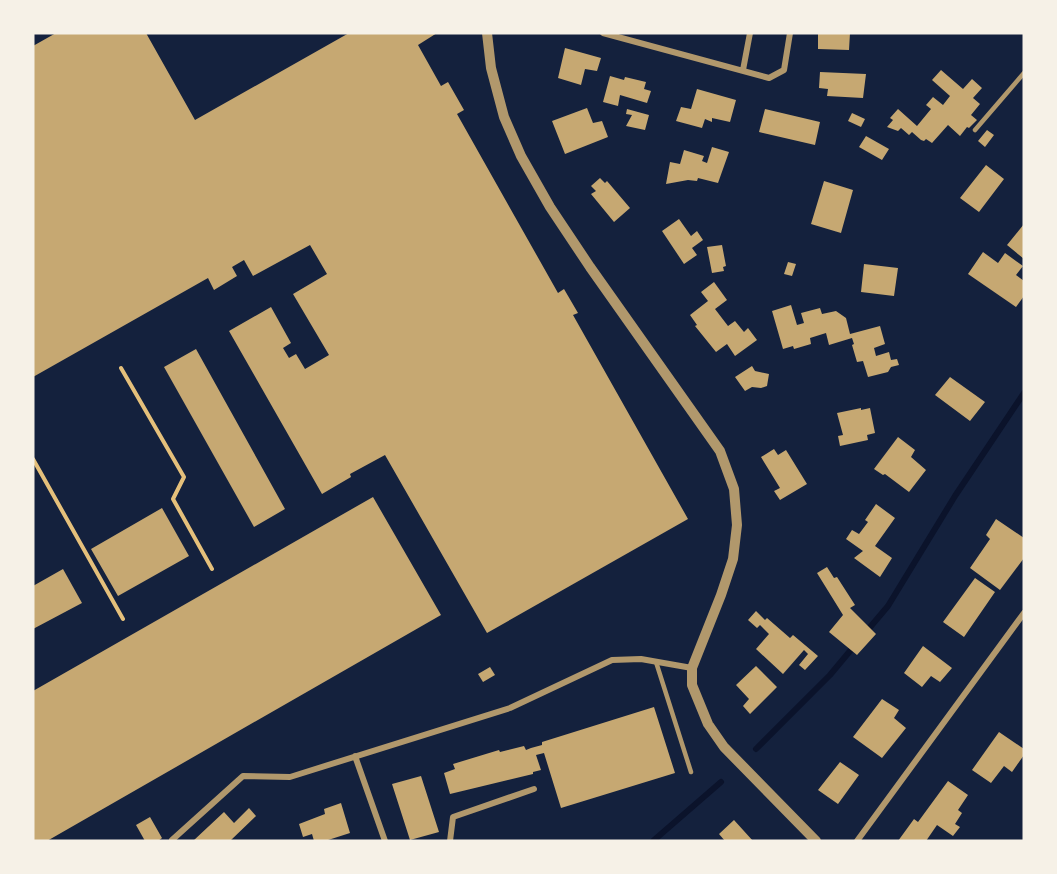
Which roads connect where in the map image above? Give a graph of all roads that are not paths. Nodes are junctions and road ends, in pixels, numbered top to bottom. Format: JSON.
{"nodes":[{"id":1,"x":487,"y":33,"type":"edge"},
{"id":2,"x":603,"y":33,"type":"edge"},
{"id":3,"x":750,"y":33,"type":"edge"},
{"id":4,"x":790,"y":33,"type":"edge"},
{"id":5,"x":743,"y":70,"type":"junction"},
{"id":6,"x":1024,"y":73,"type":"edge"},
{"id":7,"x":975,"y":130,"type":"dead end"},
{"id":8,"x":1024,"y":613,"type":"edge"},
{"id":9,"x":656,"y":662,"type":"junction"},
{"id":10,"x":692,"y":668,"type":"junction"},
{"id":11,"x":355,"y":756,"type":"junction"},
{"id":12,"x":691,"y":772,"type":"dead end"},
{"id":13,"x":534,"y":789,"type":"dead end"},
{"id":14,"x":172,"y":840,"type":"edge"},
{"id":15,"x":385,"y":841,"type":"edge"},
{"id":16,"x":450,"y":841,"type":"edge"},
{"id":17,"x":816,"y":841,"type":"edge"},
{"id":18,"x":857,"y":841,"type":"edge"}],
"edges":[{"from":1,"to":10,"type":"street"},
{"from":2,"to":5,"type":"street"},
{"from":3,"to":5,"type":"street"},
{"from":4,"to":5,"type":"street"},
{"from":6,"to":7,"type":"lane"},
{"from":8,"to":18,"type":"street"},
{"from":9,"to":10,"type":"street"},
{"from":9,"to":11,"type":"street"},
{"from":9,"to":12,"type":"lane"},
{"from":10,"to":17,"type":"street"},
{"from":11,"to":14,"type":"street"},
{"from":11,"to":15,"type":"street"},
{"from":13,"to":16,"type":"street"}]}
